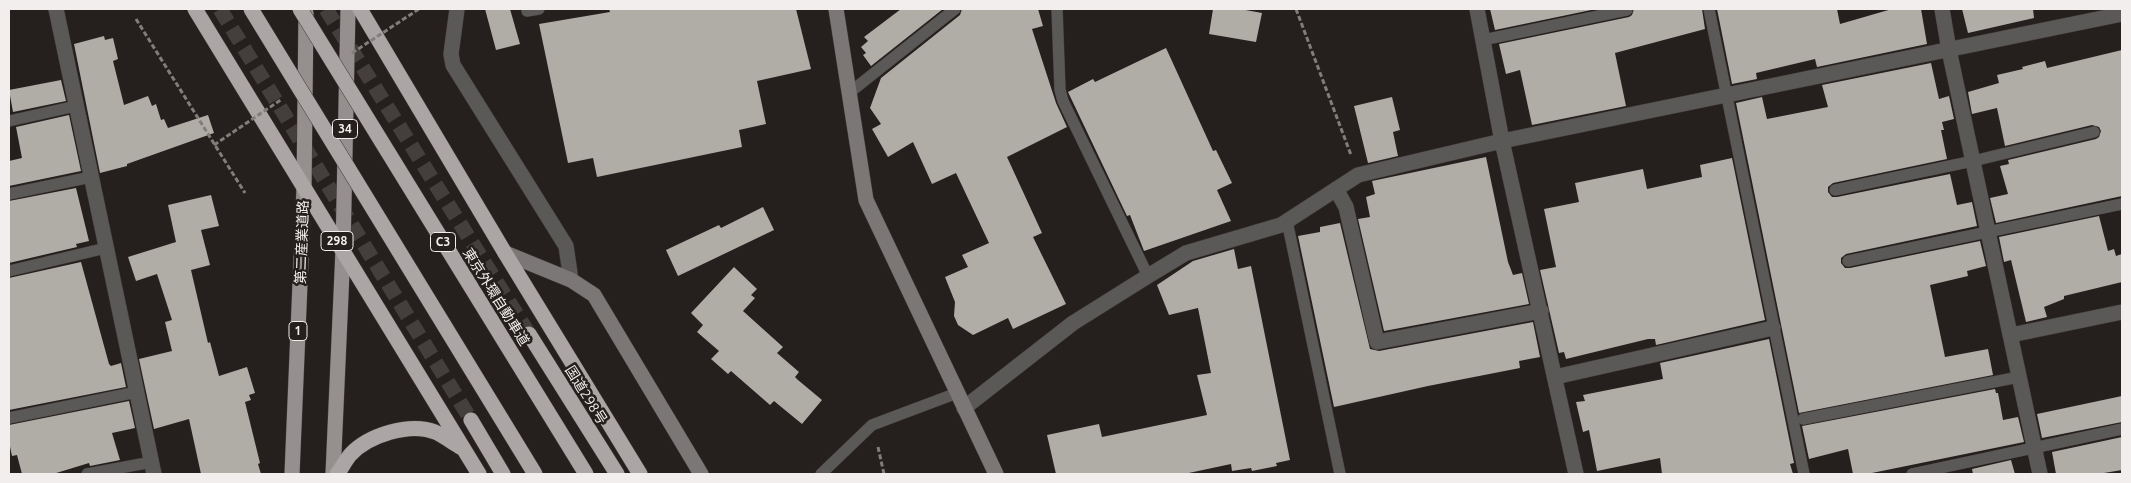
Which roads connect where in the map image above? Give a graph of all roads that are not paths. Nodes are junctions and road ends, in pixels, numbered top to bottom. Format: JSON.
{"nodes":[{"id":1,"x":56,"y":9,"type":"edge"},
{"id":2,"x":195,"y":9,"type":"edge"},
{"id":3,"x":251,"y":9,"type":"edge"},
{"id":4,"x":300,"y":9,"type":"edge"},
{"id":5,"x":306,"y":9,"type":"edge"},
{"id":6,"x":348,"y":9,"type":"edge"},
{"id":7,"x":360,"y":9,"type":"edge"},
{"id":8,"x":457,"y":9,"type":"edge"},
{"id":9,"x":539,"y":9,"type":"edge"},
{"id":10,"x":836,"y":9,"type":"edge"},
{"id":11,"x":955,"y":9,"type":"edge"},
{"id":12,"x":1057,"y":9,"type":"edge"},
{"id":13,"x":1477,"y":9,"type":"edge"},
{"id":14,"x":1708,"y":9,"type":"edge"},
{"id":15,"x":1942,"y":9,"type":"edge"},
{"id":16,"x":1627,"y":10,"type":"dead end"},
{"id":17,"x":527,"y":11,"type":"dead end"},
{"id":18,"x":2122,"y":14,"type":"edge"},
{"id":19,"x":1483,"y":40,"type":"junction"},
{"id":20,"x":1949,"y":50,"type":"junction"},
{"id":21,"x":849,"y":93,"type":"junction"},
{"id":22,"x":1726,"y":95,"type":"junction"},
{"id":23,"x":76,"y":106,"type":"junction"},
{"id":24,"x":9,"y":121,"type":"edge"},
{"id":25,"x":2094,"y":132,"type":"dead end"},
{"id":26,"x":1502,"y":142,"type":"junction"},
{"id":27,"x":1973,"y":161,"type":"junction"},
{"id":28,"x":91,"y":177,"type":"junction"},
{"id":29,"x":304,"y":188,"type":"junction"},
{"id":30,"x":1336,"y":190,"type":"junction"},
{"id":31,"x":1835,"y":190,"type":"dead end"},
{"id":32,"x":9,"y":194,"type":"edge"},
{"id":33,"x":2122,"y":204,"type":"edge"},
{"id":34,"x":1287,"y":221,"type":"junction"},
{"id":35,"x":1988,"y":232,"type":"junction"},
{"id":36,"x":106,"y":248,"type":"junction"},
{"id":37,"x":343,"y":250,"type":"junction"},
{"id":38,"x":505,"y":253,"type":"junction"},
{"id":39,"x":1848,"y":261,"type":"dead end"},
{"id":40,"x":9,"y":271,"type":"edge"},
{"id":41,"x":1148,"y":276,"type":"junction"},
{"id":42,"x":571,"y":280,"type":"junction"},
{"id":43,"x":1541,"y":311,"type":"junction"},
{"id":44,"x":2122,"y":312,"type":"edge"},
{"id":45,"x":1773,"y":328,"type":"junction"},
{"id":46,"x":529,"y":334,"type":"tunnel mouth"},
{"id":47,"x":2011,"y":335,"type":"junction"},
{"id":48,"x":1555,"y":377,"type":"junction"},
{"id":49,"x":2020,"y":377,"type":"junction"},
{"id":50,"x":137,"y":392,"type":"junction"},
{"id":51,"x":958,"y":394,"type":"junction"},
{"id":52,"x":964,"y":408,"type":"junction"},
{"id":53,"x":9,"y":418,"type":"edge"},
{"id":54,"x":1803,"y":419,"type":"dead end"},
{"id":55,"x":471,"y":420,"type":"tunnel mouth"},
{"id":56,"x":2122,"y":429,"type":"edge"},
{"id":57,"x":2035,"y":448,"type":"junction"},
{"id":58,"x":463,"y":449,"type":"junction"},
{"id":59,"x":153,"y":468,"type":"edge"},
{"id":60,"x":87,"y":474,"type":"edge"},
{"id":61,"x":292,"y":474,"type":"edge"},
{"id":62,"x":333,"y":474,"type":"edge"},
{"id":63,"x":337,"y":474,"type":"edge"},
{"id":64,"x":479,"y":474,"type":"edge"},
{"id":65,"x":504,"y":474,"type":"edge"},
{"id":66,"x":535,"y":474,"type":"edge"},
{"id":67,"x":586,"y":474,"type":"edge"},
{"id":68,"x":616,"y":474,"type":"edge"},
{"id":69,"x":640,"y":474,"type":"edge"},
{"id":70,"x":701,"y":474,"type":"edge"},
{"id":71,"x":821,"y":474,"type":"edge"},
{"id":72,"x":996,"y":474,"type":"edge"},
{"id":73,"x":1340,"y":474,"type":"edge"},
{"id":74,"x":1576,"y":474,"type":"edge"},
{"id":75,"x":1804,"y":474,"type":"edge"},
{"id":76,"x":1912,"y":474,"type":"edge"},
{"id":77,"x":2040,"y":474,"type":"edge"}],
"edges":[{"from":1,"to":23,"type":"street"},
{"from":2,"to":29,"type":"highway","number":"298"},
{"from":3,"to":66,"type":"highway","bridge":true},
{"from":4,"to":67,"type":"highway","name":"東京外環自動車道","number":"C3","bridge":true},
{"from":5,"to":29,"type":"main road","name":"第二産業道路"},
{"from":6,"to":37,"type":"main road","number":"34"},
{"from":7,"to":38,"type":"highway"},
{"from":8,"to":42,"type":"street"},
{"from":9,"to":17,"type":"lane"},
{"from":10,"to":21,"type":"street"},
{"from":11,"to":21,"type":"lane"},
{"from":12,"to":41,"type":"lane"},
{"from":13,"to":19,"type":"street"},
{"from":14,"to":22,"type":"lane"},
{"from":15,"to":20,"type":"street"},
{"from":16,"to":19,"type":"lane"},
{"from":18,"to":20,"type":"street"},
{"from":19,"to":26,"type":"street"},
{"from":20,"to":22,"type":"street"},
{"from":20,"to":27,"type":"street"},
{"from":21,"to":51,"type":"street"},
{"from":22,"to":26,"type":"street"},
{"from":22,"to":45,"type":"lane"},
{"from":23,"to":24,"type":"lane"},
{"from":23,"to":28,"type":"street"},
{"from":25,"to":27,"type":"lane"},
{"from":26,"to":30,"type":"street"},
{"from":26,"to":43,"type":"street"},
{"from":27,"to":31,"type":"lane"},
{"from":27,"to":35,"type":"street"},
{"from":28,"to":32,"type":"lane"},
{"from":28,"to":36,"type":"street"},
{"from":29,"to":37,"type":"highway","number":"298"},
{"from":29,"to":61,"type":"main road","name":"第二産業道路","number":"1"},
{"from":30,"to":34,"type":"street"},
{"from":30,"to":43,"type":"street"},
{"from":33,"to":35,"type":"lane"},
{"from":34,"to":41,"type":"street"},
{"from":34,"to":73,"type":"lane"},
{"from":35,"to":39,"type":"lane"},
{"from":35,"to":47,"type":"street"},
{"from":36,"to":40,"type":"lane"},
{"from":36,"to":50,"type":"street"},
{"from":37,"to":58,"type":"highway","number":"298"},
{"from":37,"to":62,"type":"main road"},
{"from":38,"to":42,"type":"street"},
{"from":38,"to":69,"type":"highway"},
{"from":41,"to":52,"type":"street"},
{"from":42,"to":70,"type":"street"},
{"from":43,"to":48,"type":"street"},
{"from":44,"to":47,"type":"street"},
{"from":45,"to":48,"type":"street"},
{"from":45,"to":75,"type":"lane"},
{"from":46,"to":68,"type":"highway","name":"国道298号"},
{"from":47,"to":49,"type":"street"},
{"from":48,"to":74,"type":"street"},
{"from":49,"to":54,"type":"lane"},
{"from":49,"to":57,"type":"street"},
{"from":50,"to":53,"type":"lane"},
{"from":50,"to":59,"type":"street"},
{"from":51,"to":52,"type":"street"},
{"from":51,"to":71,"type":"lane"},
{"from":52,"to":72,"type":"street"},
{"from":55,"to":65,"type":"highway"},
{"from":56,"to":57,"type":"lane"},
{"from":57,"to":76,"type":"lane"},
{"from":57,"to":77,"type":"street"},
{"from":58,"to":63,"type":"highway"},
{"from":58,"to":64,"type":"highway","number":"298"},
{"from":59,"to":60,"type":"lane"}]}
